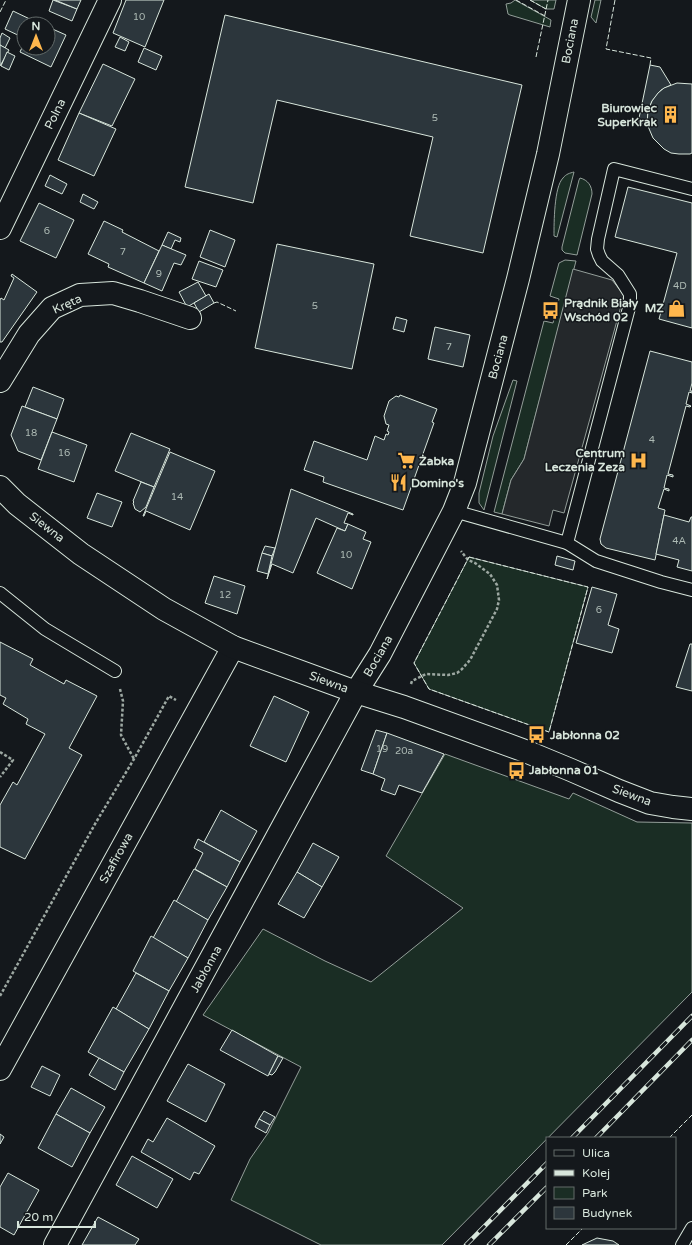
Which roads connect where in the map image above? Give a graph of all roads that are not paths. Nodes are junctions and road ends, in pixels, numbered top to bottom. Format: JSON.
{"nodes":[{"id":1,"x":110,"y":0,"type":"edge"},
{"id":2,"x":579,"y":0,"type":"edge"},
{"id":3,"x":692,"y":189,"type":"edge"},
{"id":4,"x":0,"y":228,"type":"edge"},
{"id":5,"x":190,"y":318,"type":"dead end"},
{"id":6,"x":0,"y":381,"type":"edge"},
{"id":7,"x":0,"y":487,"type":"edge"},
{"id":8,"x":454,"y":511,"type":"junction"},
{"id":9,"x":567,"y":543,"type":"junction"},
{"id":10,"x":692,"y":590,"type":"edge"},
{"id":11,"x":0,"y":593,"type":"edge"},
{"id":12,"x":233,"y":647,"type":"junction"},
{"id":13,"x":115,"y":671,"type":"road end"},
{"id":14,"x":356,"y":692,"type":"junction"},
{"id":15,"x":692,"y":808,"type":"edge"},
{"id":16,"x":0,"y":1069,"type":"edge"},
{"id":17,"x":692,"y":1228,"type":"edge"},
{"id":18,"x":55,"y":1245,"type":"edge"},
{"id":19,"x":682,"y":1245,"type":"edge"}],
"edges":[{"from":1,"to":4,"type":"street","name":"Polna"},
{"from":2,"to":8,"type":"street","name":"Bociana"},
{"from":3,"to":9,"type":"lane"},
{"from":5,"to":6,"type":"street","name":"Kręta"},
{"from":7,"to":12,"type":"street","name":"Siewna"},
{"from":8,"to":9,"type":"lane"},
{"from":8,"to":14,"type":"street","name":"Bociana"},
{"from":9,"to":10,"type":"lane"},
{"from":11,"to":13,"type":"lane"},
{"from":12,"to":14,"type":"street","name":"Siewna"},
{"from":12,"to":16,"type":"street","name":"Szafirowa"},
{"from":14,"to":15,"type":"street","name":"Siewna"},
{"from":14,"to":18,"type":"street","name":"Jabłonna"},
{"from":17,"to":19,"type":"lane"}]}
